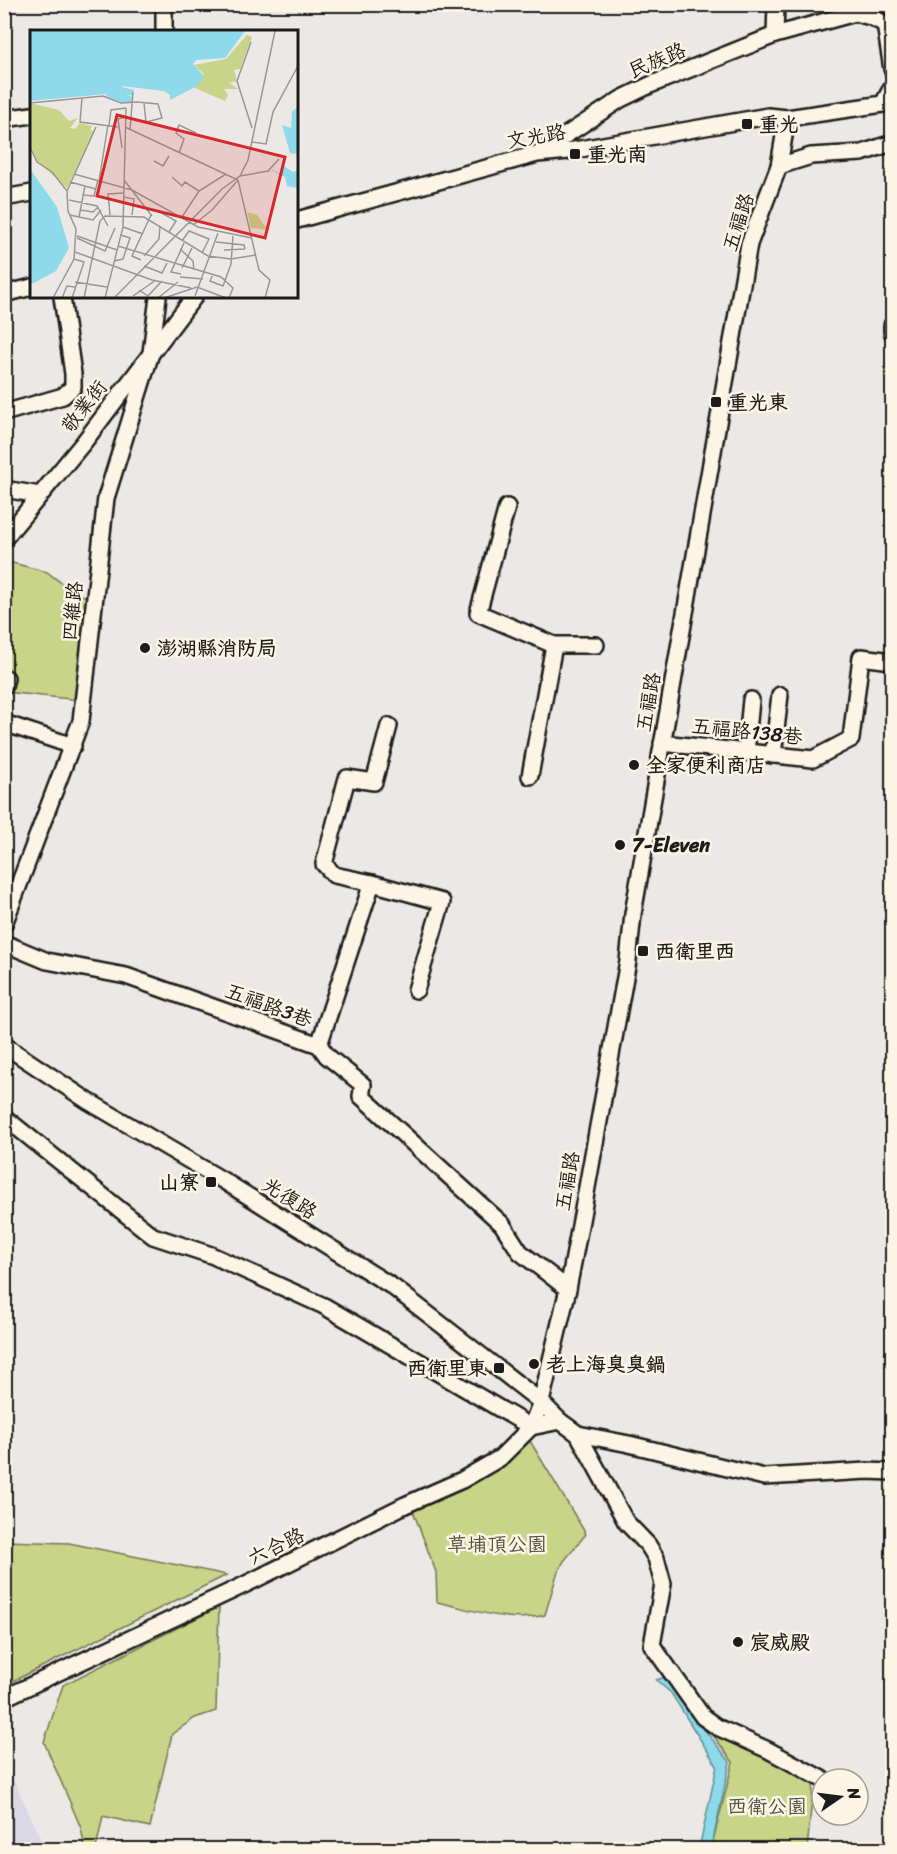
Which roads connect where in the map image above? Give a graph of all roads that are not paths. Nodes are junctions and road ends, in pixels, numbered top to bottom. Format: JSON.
{"nodes":[{"id":1,"x":164,"y":4,"type":"edge"},
{"id":2,"x":776,"y":4,"type":"edge"},
{"id":3,"x":889,"y":23,"type":"edge"},
{"id":4,"x":164,"y":30,"type":"edge"},
{"id":5,"x":775,"y":35,"type":"junction"},
{"id":6,"x":892,"y":69,"type":"edge"},
{"id":7,"x":892,"y":87,"type":"edge"},
{"id":8,"x":30,"y":115,"type":"edge"},
{"id":9,"x":787,"y":117,"type":"junction"},
{"id":10,"x":4,"y":119,"type":"edge"},
{"id":11,"x":892,"y":143,"type":"edge"},
{"id":12,"x":537,"y":154,"type":"junction"},
{"id":13,"x":779,"y":166,"type":"junction"},
{"id":14,"x":30,"y":193,"type":"edge"},
{"id":15,"x":4,"y":198,"type":"edge"},
{"id":16,"x":298,"y":220,"type":"edge"},
{"id":17,"x":30,"y":288,"type":"edge"},
{"id":18,"x":4,"y":294,"type":"edge"},
{"id":19,"x":62,"y":298,"type":"edge"},
{"id":20,"x":158,"y":298,"type":"edge"},
{"id":21,"x":193,"y":298,"type":"edge"},
{"id":22,"x":892,"y":325,"type":"edge"},
{"id":23,"x":892,"y":332,"type":"edge"},
{"id":24,"x":151,"y":353,"type":"junction"},
{"id":25,"x":4,"y":412,"type":"edge"},
{"id":26,"x":4,"y":489,"type":"edge"},
{"id":27,"x":40,"y":495,"type":"junction"},
{"id":28,"x":507,"y":507,"type":"dead end"},
{"id":29,"x":4,"y":539,"type":"edge"},
{"id":30,"x":554,"y":645,"type":"junction"},
{"id":31,"x":596,"y":645,"type":"dead end"},
{"id":32,"x":892,"y":661,"type":"edge"},
{"id":33,"x":780,"y":695,"type":"dead end"},
{"id":34,"x":751,"y":700,"type":"dead end"},
{"id":35,"x":4,"y":723,"type":"edge"},
{"id":36,"x":389,"y":726,"type":"dead end"},
{"id":37,"x":662,"y":743,"type":"junction"},
{"id":38,"x":73,"y":746,"type":"junction"},
{"id":39,"x":746,"y":752,"type":"junction"},
{"id":40,"x":773,"y":755,"type":"junction"},
{"id":41,"x":530,"y":776,"type":"dead end"},
{"id":42,"x":372,"y":883,"type":"junction"},
{"id":43,"x":4,"y":924,"type":"edge"},
{"id":44,"x":4,"y":943,"type":"edge"},
{"id":45,"x":416,"y":990,"type":"dead end"},
{"id":46,"x":319,"y":1045,"type":"junction"},
{"id":47,"x":4,"y":1046,"type":"edge"},
{"id":48,"x":4,"y":1117,"type":"edge"},
{"id":49,"x":568,"y":1289,"type":"junction"},
{"id":50,"x":541,"y":1402,"type":"junction"},
{"id":51,"x":560,"y":1421,"type":"junction"},
{"id":52,"x":531,"y":1427,"type":"junction"},
{"id":53,"x":578,"y":1434,"type":"junction"},
{"id":54,"x":892,"y":1472,"type":"edge"},
{"id":55,"x":4,"y":1698,"type":"edge"},
{"id":56,"x":810,"y":1773,"type":"edge"}],
"edges":[{"from":1,"to":4,"type":"street"},
{"from":2,"to":5,"type":"street"},
{"from":3,"to":5,"type":"street","name":"民族路"},
{"from":3,"to":6,"type":"street"},
{"from":5,"to":12,"type":"street","name":"民族路"},
{"from":7,"to":9,"type":"street","name":"文光路"},
{"from":8,"to":10,"type":"street"},
{"from":9,"to":12,"type":"street","name":"文光路"},
{"from":9,"to":13,"type":"street","name":"五福路"},
{"from":11,"to":13,"type":"street"},
{"from":12,"to":16,"type":"street","name":"文光路"},
{"from":13,"to":37,"type":"street","name":"五福路"},
{"from":14,"to":15,"type":"street"},
{"from":17,"to":18,"type":"street"},
{"from":19,"to":25,"type":"street"},
{"from":20,"to":24,"type":"street","name":"四維路"},
{"from":21,"to":24,"type":"street","name":"敬業街"},
{"from":22,"to":23,"type":"street"},
{"from":24,"to":27,"type":"street","name":"敬業街"},
{"from":24,"to":38,"type":"street","name":"四維路"},
{"from":26,"to":27,"type":"street"},
{"from":27,"to":29,"type":"street","name":"敬業街"},
{"from":28,"to":30,"type":"street"},
{"from":30,"to":31,"type":"street"},
{"from":30,"to":41,"type":"street"},
{"from":32,"to":40,"type":"street","name":"五福路138巷"},
{"from":33,"to":40,"type":"street"},
{"from":34,"to":39,"type":"street"},
{"from":35,"to":38,"type":"street"},
{"from":36,"to":42,"type":"street"},
{"from":37,"to":39,"type":"street","name":"五福路138巷"},
{"from":37,"to":49,"type":"street","name":"五福路"},
{"from":38,"to":43,"type":"street","name":"四維路"},
{"from":39,"to":40,"type":"street","name":"五福路138巷"},
{"from":42,"to":45,"type":"street"},
{"from":42,"to":46,"type":"street"},
{"from":44,"to":46,"type":"street","name":"五福路3巷"},
{"from":46,"to":49,"type":"street","name":"五福路3巷"},
{"from":47,"to":50,"type":"street","name":"光復路"},
{"from":48,"to":52,"type":"street"},
{"from":49,"to":50,"type":"street","name":"五福路"},
{"from":50,"to":51,"type":"street","name":"光復路"},
{"from":50,"to":52,"type":"street","name":"六合路"},
{"from":51,"to":52,"type":"street"},
{"from":51,"to":53,"type":"street","name":"光復路"},
{"from":52,"to":55,"type":"street","name":"六合路"},
{"from":53,"to":54,"type":"street"},
{"from":53,"to":56,"type":"street"}]}
